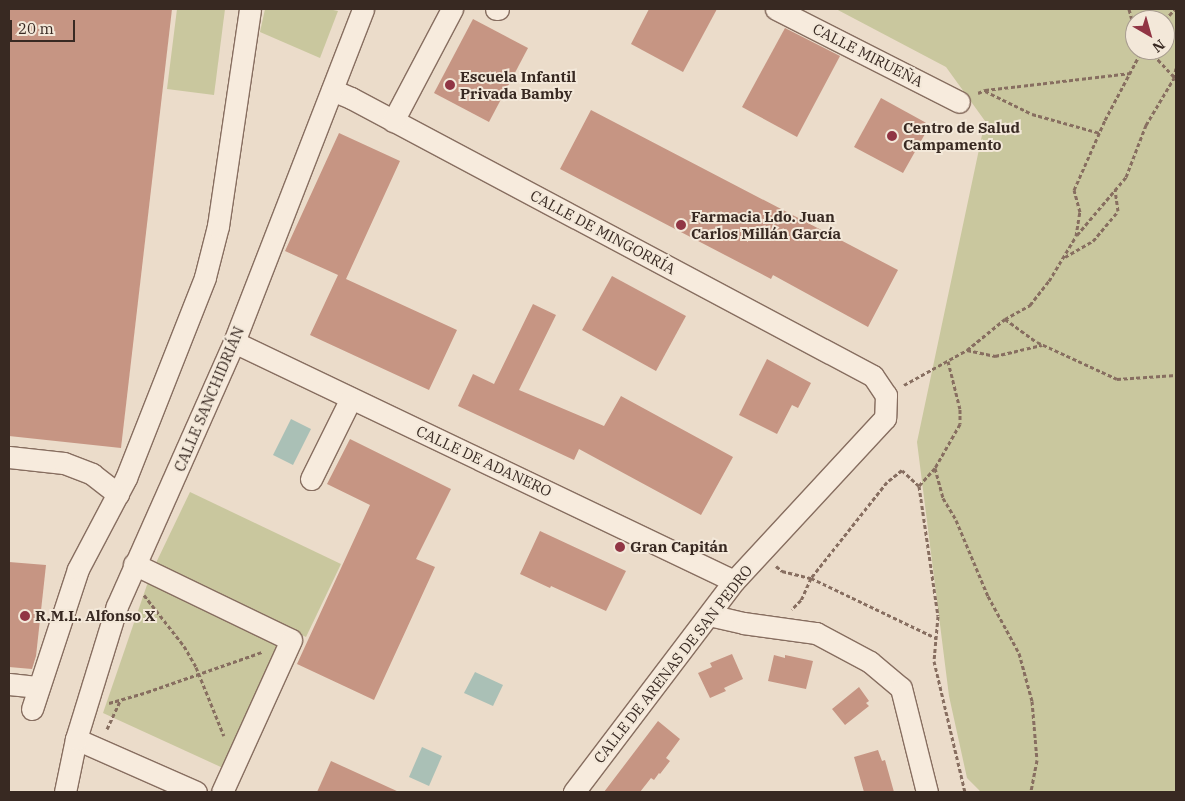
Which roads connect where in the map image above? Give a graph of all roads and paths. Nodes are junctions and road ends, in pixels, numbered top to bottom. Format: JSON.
{"nodes":[{"id":1,"x":250,"y":9,"type":"edge"},
{"id":2,"x":363,"y":9,"type":"edge"},
{"id":3,"x":452,"y":9,"type":"edge"},
{"id":4,"x":776,"y":9,"type":"edge"},
{"id":5,"x":1137,"y":60,"type":"edge"},
{"id":6,"x":1159,"y":60,"type":"edge"},
{"id":7,"x":1176,"y":68,"type":"edge"},
{"id":8,"x":1131,"y":73,"type":"junction"},
{"id":9,"x":1175,"y":78,"type":"edge"},
{"id":10,"x":332,"y":90,"type":"junction"},
{"id":11,"x":959,"y":102,"type":"dead end"},
{"id":12,"x":393,"y":120,"type":"junction"},
{"id":13,"x":1100,"y":133,"type":"junction"},
{"id":14,"x":1115,"y":190,"type":"junction"},
{"id":15,"x":1076,"y":236,"type":"junction"},
{"id":16,"x":1064,"y":258,"type":"junction"},
{"id":17,"x":1005,"y":319,"type":"junction"},
{"id":18,"x":234,"y":342,"type":"junction"},
{"id":19,"x":1042,"y":345,"type":"junction"},
{"id":20,"x":967,"y":350,"type":"junction"},
{"id":21,"x":948,"y":361,"type":"junction"},
{"id":22,"x":1176,"y":375,"type":"edge"},
{"id":23,"x":886,"y":395,"type":"junction"},
{"id":24,"x":351,"y":398,"type":"junction"},
{"id":25,"x":9,"y":457,"type":"edge"},
{"id":26,"x":935,"y":468,"type":"junction"},
{"id":27,"x":311,"y":479,"type":"dead end"},
{"id":28,"x":919,"y":486,"type":"junction"},
{"id":29,"x":118,"y":494,"type":"junction"},
{"id":30,"x":761,"y":553,"type":"junction"},
{"id":31,"x":131,"y":571,"type":"junction"},
{"id":32,"x":811,"y":578,"type":"junction"},
{"id":33,"x":734,"y":581,"type":"junction"},
{"id":34,"x":709,"y":615,"type":"junction"},
{"id":35,"x":773,"y":627,"type":"junction"},
{"id":36,"x":936,"y":638,"type":"junction"},
{"id":37,"x":290,"y":640,"type":"junction"},
{"id":38,"x":199,"y":673,"type":"junction"},
{"id":39,"x":9,"y":684,"type":"edge"},
{"id":40,"x":39,"y":687,"type":"junction"},
{"id":41,"x":89,"y":693,"type":"junction"},
{"id":42,"x":120,"y":700,"type":"junction"},
{"id":43,"x":32,"y":709,"type":"dead end"},
{"id":44,"x":105,"y":732,"type":"dead end"},
{"id":45,"x":76,"y":739,"type":"junction"},
{"id":46,"x":235,"y":761,"type":"junction"},
{"id":47,"x":167,"y":786,"type":"edge"},
{"id":48,"x":65,"y":792,"type":"edge"},
{"id":49,"x":196,"y":792,"type":"edge"},
{"id":50,"x":222,"y":792,"type":"edge"},
{"id":51,"x":574,"y":792,"type":"edge"},
{"id":52,"x":927,"y":792,"type":"edge"},
{"id":53,"x":965,"y":792,"type":"edge"},
{"id":54,"x":1031,"y":792,"type":"edge"}],
"edges":[{"from":1,"to":29,"type":"street"},
{"from":2,"to":10,"type":"street","name":"CALLE SANCHIDRIÁN"},
{"from":3,"to":12,"type":"street"},
{"from":4,"to":11,"type":"street","name":"CALLE MIRUEÑA"},
{"from":5,"to":8,"type":"path"},
{"from":6,"to":9,"type":"path"},
{"from":7,"to":9,"type":"path"},
{"from":8,"to":13,"type":"path"},
{"from":8,"to":13,"type":"path"},
{"from":9,"to":14,"type":"path"},
{"from":10,"to":12,"type":"street","name":"CALLE DE MINGORRÍA"},
{"from":10,"to":18,"type":"street","name":"CALLE SANCHIDRIÁN"},
{"from":12,"to":23,"type":"street","name":"CALLE DE MINGORRÍA"},
{"from":13,"to":15,"type":"path"},
{"from":14,"to":15,"type":"path"},
{"from":14,"to":16,"type":"path"},
{"from":15,"to":16,"type":"path"},
{"from":16,"to":17,"type":"path"},
{"from":17,"to":19,"type":"path"},
{"from":17,"to":20,"type":"path"},
{"from":18,"to":24,"type":"street","name":"CALLE DE ADANERO"},
{"from":18,"to":31,"type":"street","name":"CALLE SANCHIDRIÁN"},
{"from":19,"to":20,"type":"path"},
{"from":19,"to":22,"type":"path"},
{"from":20,"to":21,"type":"path"},
{"from":21,"to":23,"type":"path"},
{"from":21,"to":26,"type":"path"},
{"from":23,"to":30,"type":"street","name":"CALLE DE ARENAS DE SAN PEDRO"},
{"from":24,"to":27,"type":"street"},
{"from":24,"to":33,"type":"street","name":"CALLE DE ADANERO"},
{"from":25,"to":29,"type":"street"},
{"from":26,"to":28,"type":"path"},
{"from":26,"to":54,"type":"path"},
{"from":28,"to":32,"type":"path"},
{"from":28,"to":36,"type":"path"},
{"from":29,"to":40,"type":"street"},
{"from":30,"to":32,"type":"path"},
{"from":30,"to":33,"type":"street","name":"CALLE DE ARENAS DE SAN PEDRO"},
{"from":31,"to":37,"type":"street"},
{"from":31,"to":38,"type":"path"},
{"from":31,"to":41,"type":"street","name":"CALLE SANCHIDRIÁN"},
{"from":32,"to":35,"type":"path"},
{"from":32,"to":36,"type":"path"},
{"from":33,"to":34,"type":"street","name":"CALLE DE ARENAS DE SAN PEDRO"},
{"from":34,"to":35,"type":"street"},
{"from":34,"to":51,"type":"street","name":"CALLE DE ARENAS DE SAN PEDRO"},
{"from":35,"to":52,"type":"street"},
{"from":36,"to":53,"type":"path"},
{"from":37,"to":38,"type":"path"},
{"from":37,"to":46,"type":"street"},
{"from":38,"to":42,"type":"path"},
{"from":38,"to":46,"type":"path"},
{"from":39,"to":40,"type":"street"},
{"from":40,"to":43,"type":"street"},
{"from":41,"to":42,"type":"path"},
{"from":41,"to":45,"type":"street","name":"CALLE SANCHIDRIÁN"},
{"from":42,"to":44,"type":"path"},
{"from":45,"to":47,"type":"street"},
{"from":45,"to":48,"type":"street","name":"CALLE SANCHIDRIÁN"},
{"from":46,"to":50,"type":"street"},
{"from":47,"to":49,"type":"street"}]}
